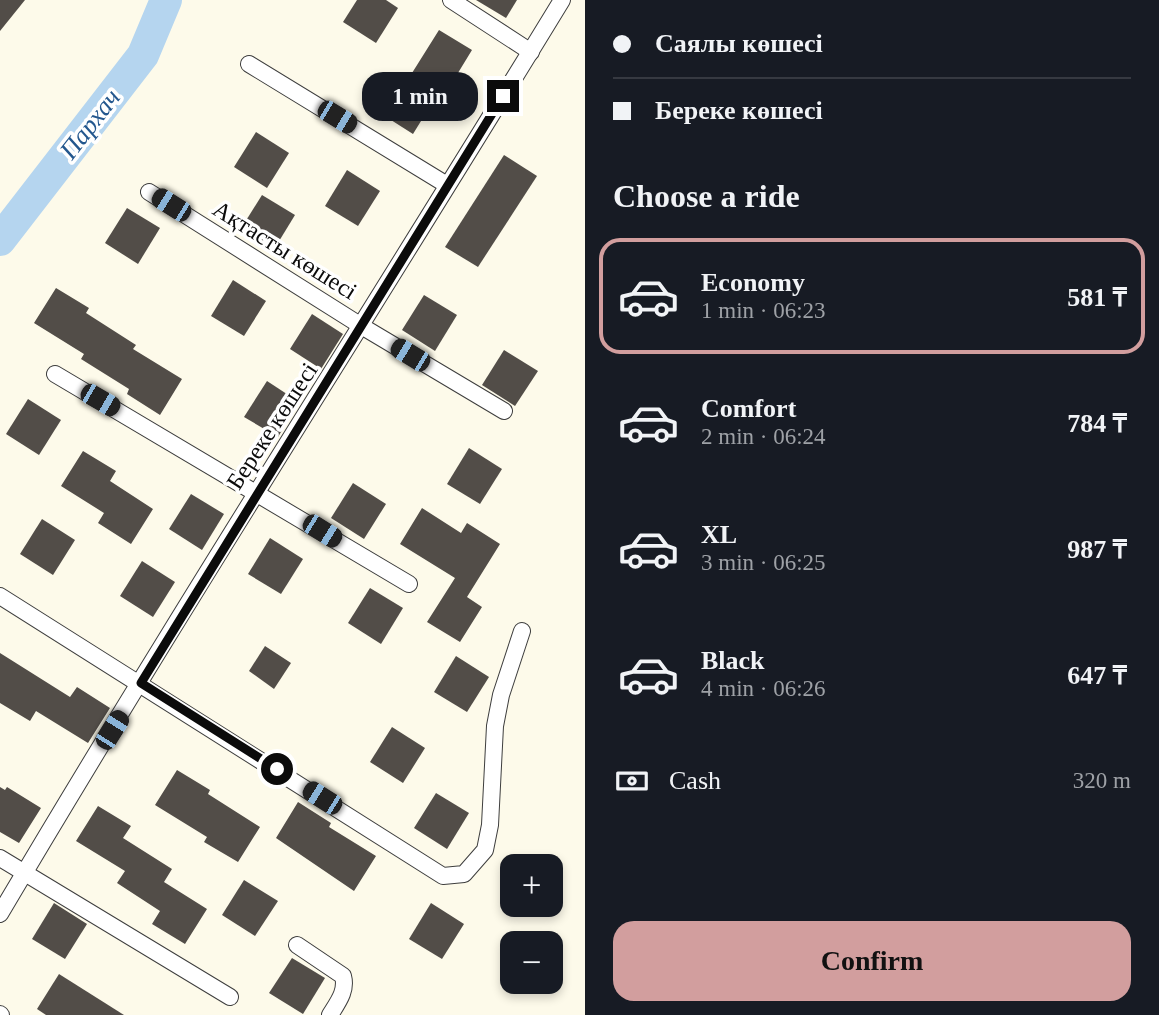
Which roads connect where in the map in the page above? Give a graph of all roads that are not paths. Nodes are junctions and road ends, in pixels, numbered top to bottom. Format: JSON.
{"nodes":[{"id":1,"x":451,"y":0,"type":"edge"},
{"id":2,"x":562,"y":0,"type":"edge"},
{"id":3,"x":531,"y":51,"type":"junction"},
{"id":4,"x":248,"y":64,"type":"dead end"},
{"id":5,"x":447,"y":185,"type":"junction"},
{"id":6,"x":149,"y":192,"type":"dead end"},
{"id":7,"x":363,"y":327,"type":"junction"},
{"id":8,"x":55,"y":374,"type":"dead end"},
{"id":9,"x":504,"y":411,"type":"dead end"},
{"id":10,"x":257,"y":491,"type":"junction"},
{"id":11,"x":409,"y":584,"type":"dead end"},
{"id":12,"x":0,"y":597,"type":"edge"},
{"id":13,"x":522,"y":631,"type":"dead end"},
{"id":14,"x":141,"y":683,"type":"junction"},
{"id":15,"x":0,"y":858,"type":"edge"},
{"id":16,"x":24,"y":873,"type":"junction"},
{"id":17,"x":0,"y":914,"type":"edge"},
{"id":18,"x":297,"y":945,"type":"dead end"},
{"id":19,"x":230,"y":997,"type":"dead end"},
{"id":20,"x":330,"y":1015,"type":"edge"}],
"edges":[{"from":1,"to":3,"type":"street"},
{"from":2,"to":3,"type":"street","name":"Береке көшесі"},
{"from":3,"to":5,"type":"street","name":"Береке көшесі"},
{"from":4,"to":5,"type":"street"},
{"from":5,"to":7,"type":"street","name":"Береке көшесі"},
{"from":6,"to":7,"type":"street","name":"Ақтасты көшесі"},
{"from":7,"to":9,"type":"street","name":"Ақтасты көшесі"},
{"from":7,"to":10,"type":"street","name":"Береке көшесі"},
{"from":8,"to":10,"type":"street"},
{"from":10,"to":11,"type":"street"},
{"from":10,"to":14,"type":"street","name":"Береке көшесі"},
{"from":12,"to":14,"type":"street"},
{"from":13,"to":14,"type":"street"},
{"from":14,"to":16,"type":"street","name":"Береке көшесі"},
{"from":15,"to":16,"type":"street"},
{"from":16,"to":17,"type":"street","name":"Береке көшесі"},
{"from":16,"to":19,"type":"street"},
{"from":18,"to":20,"type":"street"}]}
